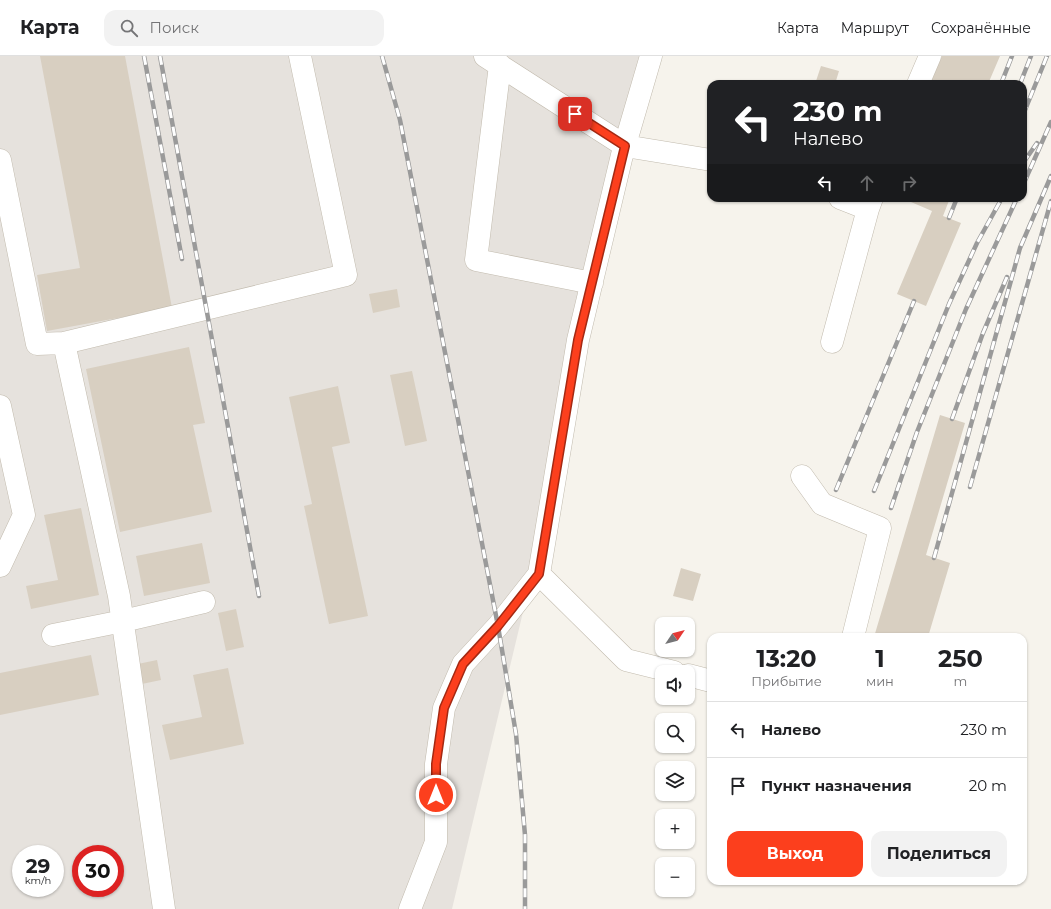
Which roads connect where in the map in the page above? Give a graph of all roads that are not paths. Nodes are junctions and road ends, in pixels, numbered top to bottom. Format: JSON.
{"nodes":[{"id":1,"x":300,"y":56,"type":"edge"},
{"id":2,"x":651,"y":56,"type":"edge"},
{"id":3,"x":930,"y":56,"type":"edge"},
{"id":4,"x":492,"y":61,"type":"edge"},
{"id":5,"x":920,"y":80,"type":"edge"},
{"id":6,"x":625,"y":146,"type":"junction"},
{"id":7,"x":707,"y":159,"type":"edge"},
{"id":8,"x":0,"y":160,"type":"edge"},
{"id":9,"x":860,"y":202,"type":"edge"},
{"id":10,"x":870,"y":204,"type":"edge"},
{"id":11,"x":592,"y":283,"type":"junction"},
{"id":12,"x":832,"y":342,"type":"dead end"},
{"id":13,"x":64,"y":343,"type":"junction"},
{"id":14,"x":0,"y":406,"type":"edge"},
{"id":15,"x":802,"y":476,"type":"dead end"},
{"id":16,"x":0,"y":566,"type":"edge"},
{"id":17,"x":539,"y":574,"type":"junction"},
{"id":18,"x":204,"y":602,"type":"dead end"},
{"id":19,"x":122,"y":621,"type":"junction"},
{"id":20,"x":855,"y":633,"type":"edge"},
{"id":21,"x":53,"y":635,"type":"dead end"},
{"id":22,"x":655,"y":667,"type":"edge"},
{"id":23,"x":695,"y":678,"type":"edge"},
{"id":24,"x":707,"y":680,"type":"edge"},
{"id":25,"x":164,"y":909,"type":"edge"},
{"id":26,"x":410,"y":909,"type":"edge"}],
"edges":[{"from":1,"to":13,"type":"street"},
{"from":2,"to":6,"type":"street"},
{"from":3,"to":5,"type":"street"},
{"from":4,"to":6,"type":"street"},
{"from":4,"to":11,"type":"street"},
{"from":6,"to":7,"type":"street"},
{"from":6,"to":11,"type":"street"},
{"from":8,"to":13,"type":"street"},
{"from":9,"to":10,"type":"street"},
{"from":10,"to":12,"type":"street"},
{"from":11,"to":17,"type":"street"},
{"from":13,"to":19,"type":"street"},
{"from":14,"to":16,"type":"street"},
{"from":15,"to":20,"type":"street"},
{"from":17,"to":22,"type":"street"},
{"from":17,"to":26,"type":"street"},
{"from":18,"to":19,"type":"street"},
{"from":19,"to":21,"type":"street"},
{"from":19,"to":25,"type":"street"},
{"from":23,"to":24,"type":"street"}]}
